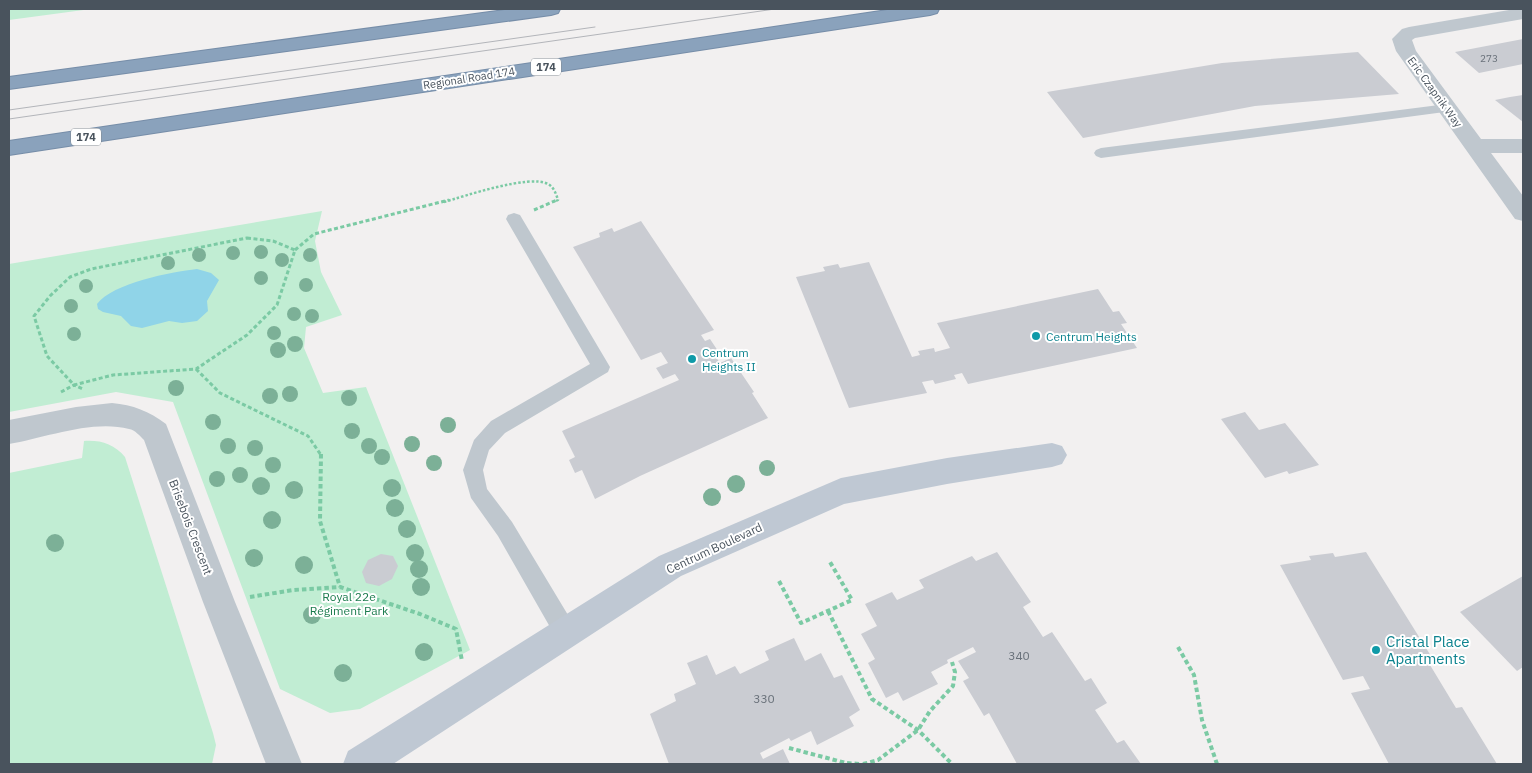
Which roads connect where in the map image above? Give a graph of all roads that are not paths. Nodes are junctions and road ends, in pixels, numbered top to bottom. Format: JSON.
{"nodes":[{"id":1,"x":538,"y":9,"type":"edge"},
{"id":2,"x":551,"y":9,"type":"edge"},
{"id":3,"x":930,"y":9,"type":"edge"},
{"id":4,"x":1523,"y":13,"type":"edge"},
{"id":5,"x":480,"y":19,"type":"junction"},
{"id":6,"x":9,"y":83,"type":"edge"},
{"id":7,"x":1447,"y":108,"type":"junction"},
{"id":8,"x":162,"y":125,"type":"junction"},
{"id":9,"x":1474,"y":146,"type":"junction"},
{"id":10,"x":1523,"y":146,"type":"edge"},
{"id":11,"x":9,"y":148,"type":"edge"},
{"id":12,"x":9,"y":152,"type":"edge"},
{"id":13,"x":1101,"y":153,"type":"dead end"},
{"id":14,"x":1523,"y":214,"type":"edge"},
{"id":15,"x":514,"y":219,"type":"road end"},
{"id":16,"x":9,"y":432,"type":"edge"},
{"id":17,"x":1052,"y":455,"type":"dead end"},
{"id":18,"x":566,"y":633,"type":"junction"},
{"id":19,"x":284,"y":764,"type":"edge"},
{"id":20,"x":361,"y":764,"type":"edge"}],
"edges":[{"from":1,"to":5,"type":"highway"},
{"from":2,"to":5,"type":"highway"},
{"from":3,"to":8,"type":"highway","name":"Regional Road 174","number":"174"},
{"from":4,"to":7,"type":"street","name":"Eric Czapnik Way"},
{"from":5,"to":6,"type":"highway"},
{"from":7,"to":9,"type":"street","name":"Eric Czapnik Way"},
{"from":7,"to":13,"type":"lane"},
{"from":8,"to":11,"type":"highway","name":"Regional Road 174","number":"174"},
{"from":8,"to":12,"type":"highway"},
{"from":9,"to":10,"type":"street"},
{"from":9,"to":14,"type":"street","name":"Eric Czapnik Way"},
{"from":15,"to":18,"type":"lane"},
{"from":16,"to":19,"type":"street","name":"Brisebois Crescent"},
{"from":17,"to":18,"type":"street","name":"Centrum Boulevard"},
{"from":18,"to":20,"type":"street","name":"Centrum Boulevard"}]}
